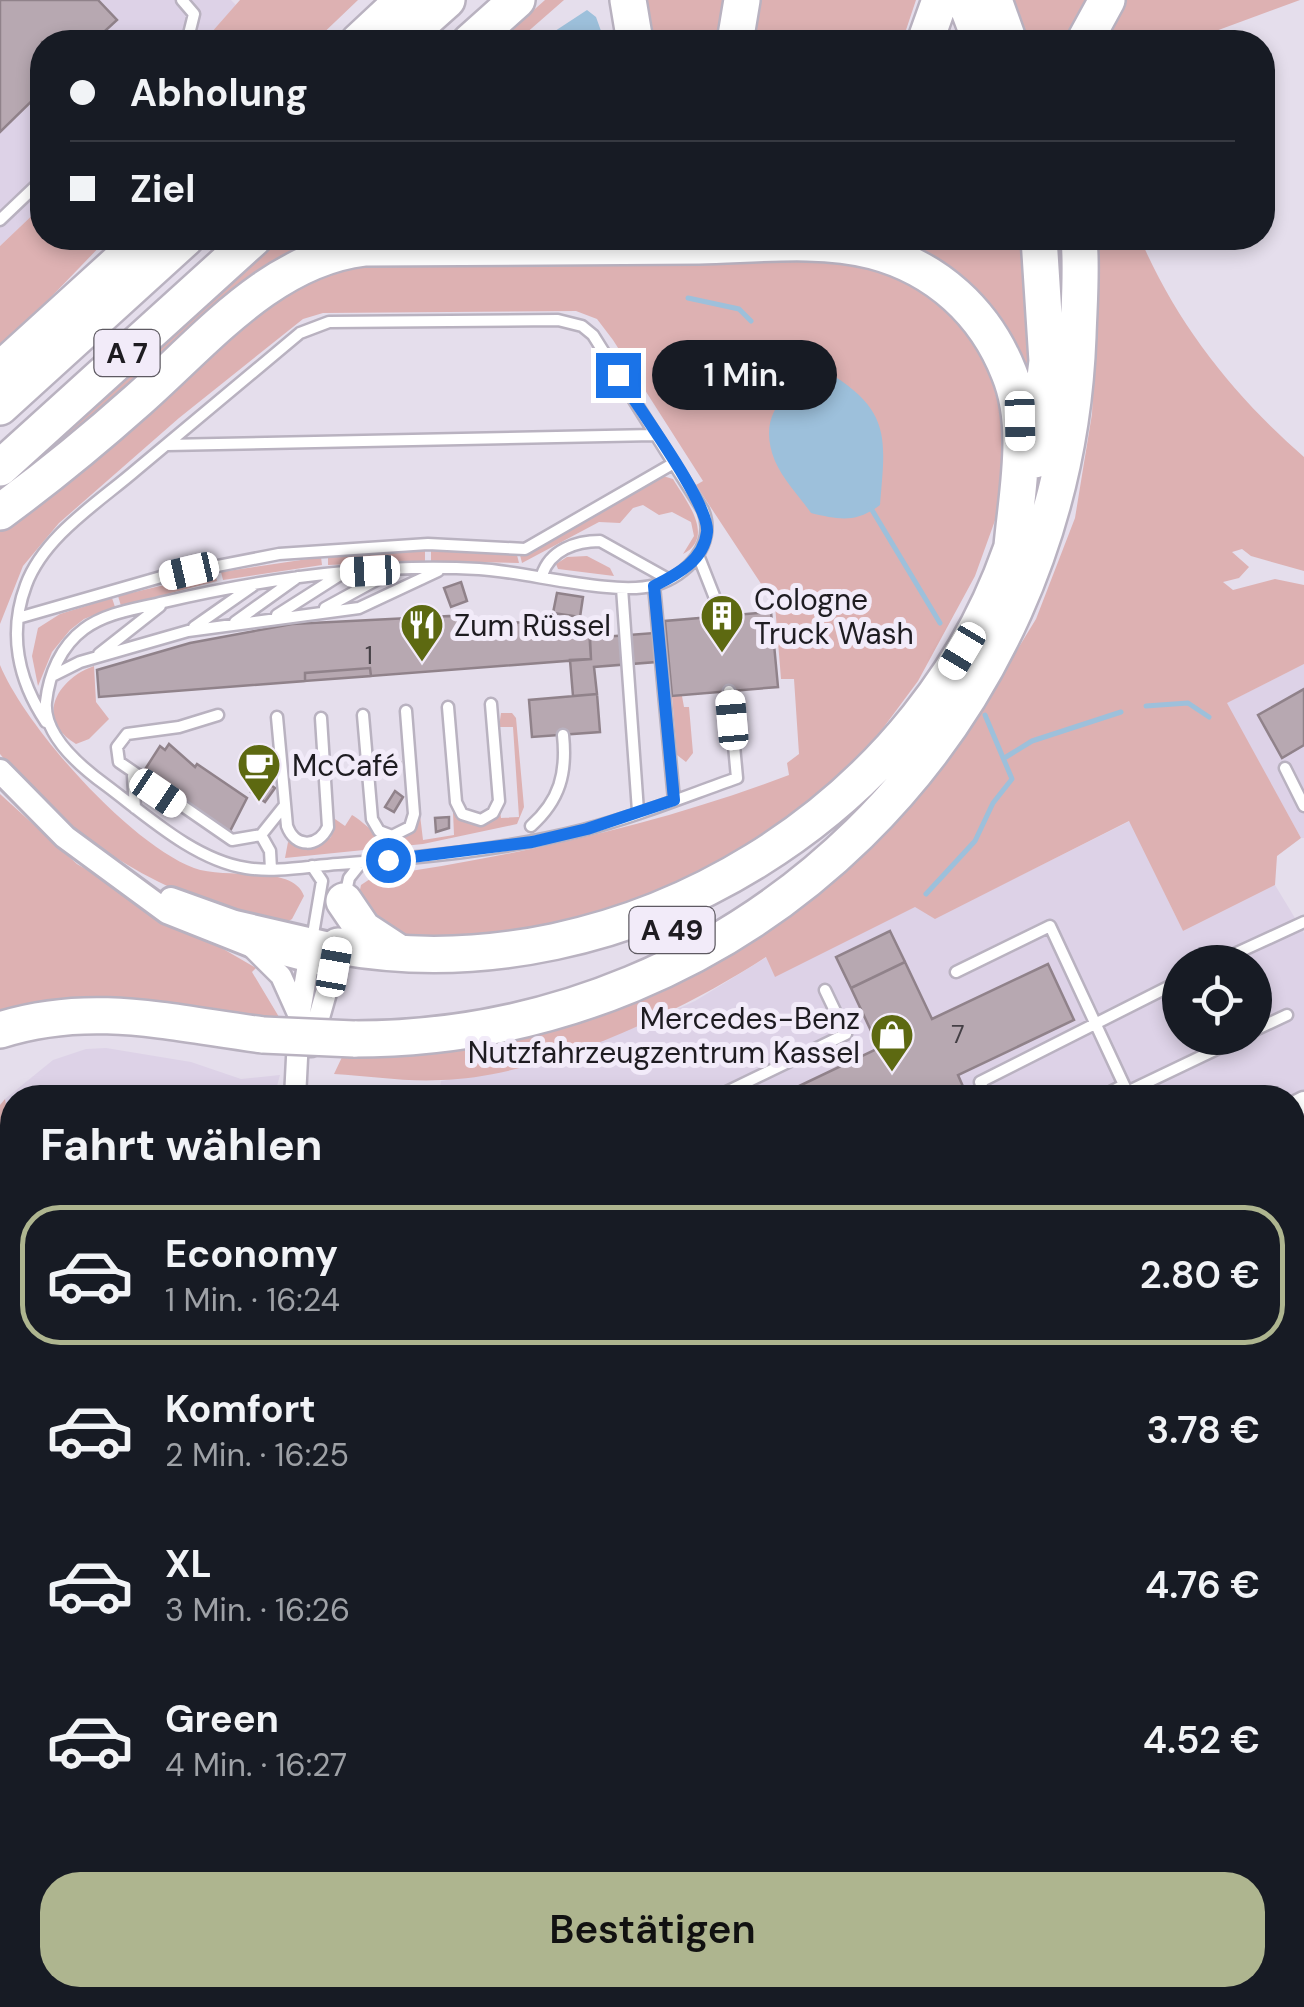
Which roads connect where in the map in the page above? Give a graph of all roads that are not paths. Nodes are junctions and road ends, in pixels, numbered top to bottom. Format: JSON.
{"nodes":[{"id":1,"x":182,"y":0,"type":"edge"},
{"id":2,"x":375,"y":0,"type":"edge"},
{"id":3,"x":403,"y":0,"type":"edge"},
{"id":4,"x":446,"y":0,"type":"edge"},
{"id":5,"x":516,"y":0,"type":"edge"},
{"id":6,"x":628,"y":0,"type":"edge"},
{"id":7,"x":742,"y":0,"type":"edge"},
{"id":8,"x":940,"y":0,"type":"edge"},
{"id":9,"x":965,"y":0,"type":"edge"},
{"id":10,"x":994,"y":0,"type":"edge"},
{"id":11,"x":1107,"y":0,"type":"edge"},
{"id":12,"x":190,"y":30,"type":"edge"},
{"id":13,"x":353,"y":30,"type":"edge"},
{"id":14,"x":371,"y":30,"type":"edge"},
{"id":15,"x":413,"y":30,"type":"edge"},
{"id":16,"x":483,"y":30,"type":"edge"},
{"id":17,"x":634,"y":30,"type":"edge"},
{"id":18,"x":737,"y":30,"type":"edge"},
{"id":19,"x":929,"y":30,"type":"edge"},
{"id":20,"x":976,"y":30,"type":"edge"},
{"id":21,"x":1005,"y":30,"type":"edge"},
{"id":22,"x":1091,"y":30,"type":"edge"},
{"id":23,"x":30,"y":191,"type":"edge"},
{"id":24,"x":0,"y":220,"type":"edge"},
{"id":25,"x":132,"y":250,"type":"edge"},
{"id":26,"x":173,"y":250,"type":"edge"},
{"id":27,"x":241,"y":250,"type":"edge"},
{"id":28,"x":347,"y":250,"type":"edge"},
{"id":29,"x":871,"y":250,"type":"edge"},
{"id":30,"x":1040,"y":250,"type":"edge"},
{"id":31,"x":1068,"y":250,"type":"edge"},
{"id":32,"x":1079,"y":250,"type":"edge"},
{"id":33,"x":1078,"y":336,"type":"junction"},
{"id":34,"x":0,"y":370,"type":"edge"},
{"id":35,"x":0,"y":407,"type":"edge"},
{"id":36,"x":654,"y":435,"type":"junction"},
{"id":37,"x":167,"y":444,"type":"junction"},
{"id":38,"x":674,"y":463,"type":"junction"},
{"id":39,"x":0,"y":468,"type":"edge"},
{"id":40,"x":0,"y":512,"type":"edge"},
{"id":41,"x":1012,"y":546,"type":"junction"},
{"id":42,"x":698,"y":555,"type":"junction"},
{"id":43,"x":444,"y":568,"type":"junction"},
{"id":44,"x":395,"y":570,"type":"junction"},
{"id":45,"x":344,"y":572,"type":"junction"},
{"id":46,"x":542,"y":575,"type":"junction"},
{"id":47,"x":299,"y":576,"type":"junction"},
{"id":48,"x":668,"y":579,"type":"junction"},
{"id":49,"x":259,"y":582,"type":"junction"},
{"id":50,"x":654,"y":586,"type":"junction"},
{"id":51,"x":622,"y":588,"type":"junction"},
{"id":52,"x":165,"y":602,"type":"junction"},
{"id":53,"x":320,"y":611,"type":"junction"},
{"id":54,"x":722,"y":616,"type":"dead end"},
{"id":55,"x":274,"y":617,"type":"junction"},
{"id":56,"x":18,"y":618,"type":"junction"},
{"id":57,"x":234,"y":623,"type":"junction"},
{"id":58,"x":188,"y":631,"type":"junction"},
{"id":59,"x":94,"y":657,"type":"junction"},
{"id":60,"x":52,"y":677,"type":"junction"},
{"id":61,"x":729,"y":691,"type":"dead end"},
{"id":62,"x":491,"y":704,"type":"dead end"},
{"id":63,"x":448,"y":707,"type":"dead end"},
{"id":64,"x":406,"y":711,"type":"dead end"},
{"id":65,"x":218,"y":715,"type":"dead end"},
{"id":66,"x":363,"y":715,"type":"dead end"},
{"id":67,"x":278,"y":717,"type":"dead end"},
{"id":68,"x":321,"y":718,"type":"dead end"},
{"id":69,"x":46,"y":722,"type":"junction"},
{"id":70,"x":947,"y":728,"type":"junction"},
{"id":71,"x":563,"y":735,"type":"dead end"},
{"id":72,"x":1285,"y":768,"type":"dead end"},
{"id":73,"x":0,"y":772,"type":"edge"},
{"id":74,"x":133,"y":776,"type":"junction"},
{"id":75,"x":674,"y":800,"type":"junction"},
{"id":76,"x":285,"y":806,"type":"junction"},
{"id":77,"x":1304,"y":806,"type":"edge"},
{"id":78,"x":136,"y":808,"type":"junction"},
{"id":79,"x":638,"y":810,"type":"junction"},
{"id":80,"x":531,"y":826,"type":"dead end"},
{"id":81,"x":261,"y":835,"type":"junction"},
{"id":82,"x":362,"y":862,"type":"junction"},
{"id":83,"x":312,"y":866,"type":"junction"},
{"id":84,"x":271,"y":869,"type":"junction"},
{"id":85,"x":134,"y":886,"type":"junction"},
{"id":86,"x":1304,"y":922,"type":"edge"},
{"id":87,"x":331,"y":938,"type":"junction"},
{"id":88,"x":250,"y":945,"type":"junction"},
{"id":89,"x":1254,"y":945,"type":"edge"},
{"id":90,"x":956,"y":972,"type":"dead end"},
{"id":91,"x":826,"y":990,"type":"dead end"},
{"id":92,"x":1162,"y":990,"type":"edge"},
{"id":93,"x":1286,"y":1015,"type":"dead end"},
{"id":94,"x":299,"y":1018,"type":"junction"},
{"id":95,"x":1272,"y":1022,"type":"edge"},
{"id":96,"x":1095,"y":1024,"type":"junction"},
{"id":97,"x":0,"y":1030,"type":"edge"},
{"id":98,"x":1204,"y":1055,"type":"edge"},
{"id":99,"x":296,"y":1085,"type":"edge"},
{"id":100,"x":298,"y":1085,"type":"edge"},
{"id":101,"x":741,"y":1085,"type":"edge"},
{"id":102,"x":982,"y":1085,"type":"edge"},
{"id":103,"x":1124,"y":1085,"type":"edge"},
{"id":104,"x":1142,"y":1085,"type":"edge"}],
"edges":[{"from":1,"to":12,"type":"lane"},
{"from":2,"to":13,"type":"highway"},
{"from":3,"to":14,"type":"highway"},
{"from":4,"to":15,"type":"highway"},
{"from":5,"to":16,"type":"highway"},
{"from":6,"to":17,"type":"highway"},
{"from":7,"to":18,"type":"highway"},
{"from":8,"to":19,"type":"highway"},
{"from":9,"to":20,"type":"highway"},
{"from":10,"to":21,"type":"highway"},
{"from":11,"to":22,"type":"highway"},
{"from":23,"to":24,"type":"lane"},
{"from":25,"to":34,"type":"highway"},
{"from":26,"to":35,"type":"highway","number":"A 7"},
{"from":27,"to":39,"type":"highway","number":"A 7"},
{"from":28,"to":40,"type":"highway"},
{"from":29,"to":41,"type":"highway"},
{"from":30,"to":41,"type":"highway","number":"A 49"},
{"from":31,"to":33,"type":"highway","number":"A 49"},
{"from":32,"to":33,"type":"highway"},
{"from":33,"to":70,"type":"highway","number":"A 49"},
{"from":36,"to":37,"type":"lane"},
{"from":36,"to":37,"type":"lane"},
{"from":36,"to":38,"type":"lane"},
{"from":37,"to":56,"type":"lane"},
{"from":38,"to":42,"type":"lane"},
{"from":38,"to":56,"type":"lane"},
{"from":41,"to":87,"type":"highway","number":"A 49"},
{"from":42,"to":48,"type":"lane"},
{"from":42,"to":54,"type":"lane"},
{"from":43,"to":44,"type":"lane"},
{"from":43,"to":46,"type":"lane"},
{"from":43,"to":53,"type":"lane"},
{"from":44,"to":45,"type":"lane"},
{"from":44,"to":53,"type":"lane"},
{"from":45,"to":47,"type":"lane"},
{"from":45,"to":55,"type":"lane"},
{"from":46,"to":48,"type":"lane"},
{"from":46,"to":51,"type":"lane"},
{"from":47,"to":49,"type":"lane"},
{"from":47,"to":57,"type":"lane"},
{"from":48,"to":50,"type":"lane"},
{"from":49,"to":52,"type":"lane"},
{"from":49,"to":58,"type":"lane"},
{"from":50,"to":51,"type":"lane"},
{"from":50,"to":75,"type":"lane"},
{"from":51,"to":79,"type":"lane"},
{"from":52,"to":59,"type":"lane"},
{"from":52,"to":60,"type":"lane"},
{"from":53,"to":55,"type":"lane"},
{"from":55,"to":57,"type":"lane"},
{"from":56,"to":69,"type":"lane"},
{"from":57,"to":58,"type":"lane"},
{"from":58,"to":59,"type":"lane"},
{"from":59,"to":60,"type":"lane"},
{"from":60,"to":69,"type":"lane"},
{"from":61,"to":75,"type":"lane"},
{"from":62,"to":63,"type":"lane"},
{"from":64,"to":66,"type":"lane"},
{"from":65,"to":74,"type":"lane"},
{"from":67,"to":76,"type":"lane"},
{"from":68,"to":76,"type":"lane"},
{"from":69,"to":78,"type":"lane"},
{"from":70,"to":87,"type":"highway","number":"A 49"},
{"from":70,"to":97,"type":"highway","bridge":true},
{"from":71,"to":80,"type":"lane"},
{"from":72,"to":77,"type":"lane"},
{"from":73,"to":85,"type":"street"},
{"from":74,"to":78,"type":"lane"},
{"from":74,"to":81,"type":"lane"},
{"from":75,"to":79,"type":"lane"},
{"from":76,"to":81,"type":"lane"},
{"from":78,"to":84,"type":"lane"},
{"from":79,"to":82,"type":"lane"},
{"from":81,"to":84,"type":"lane"},
{"from":82,"to":83,"type":"lane"},
{"from":82,"to":87,"type":"lane"},
{"from":83,"to":84,"type":"lane"},
{"from":83,"to":87,"type":"lane"},
{"from":85,"to":87,"type":"street"},
{"from":85,"to":88,"type":"street"},
{"from":86,"to":89,"type":"lane"},
{"from":87,"to":88,"type":"street"},
{"from":87,"to":94,"type":"street"},
{"from":87,"to":100,"type":"street"},
{"from":88,"to":94,"type":"street"},
{"from":90,"to":96,"type":"lane"},
{"from":91,"to":101,"type":"lane"},
{"from":92,"to":96,"type":"lane"},
{"from":93,"to":95,"type":"lane"},
{"from":94,"to":99,"type":"street"},
{"from":96,"to":102,"type":"lane"},
{"from":96,"to":103,"type":"lane"},
{"from":98,"to":104,"type":"lane"}]}
